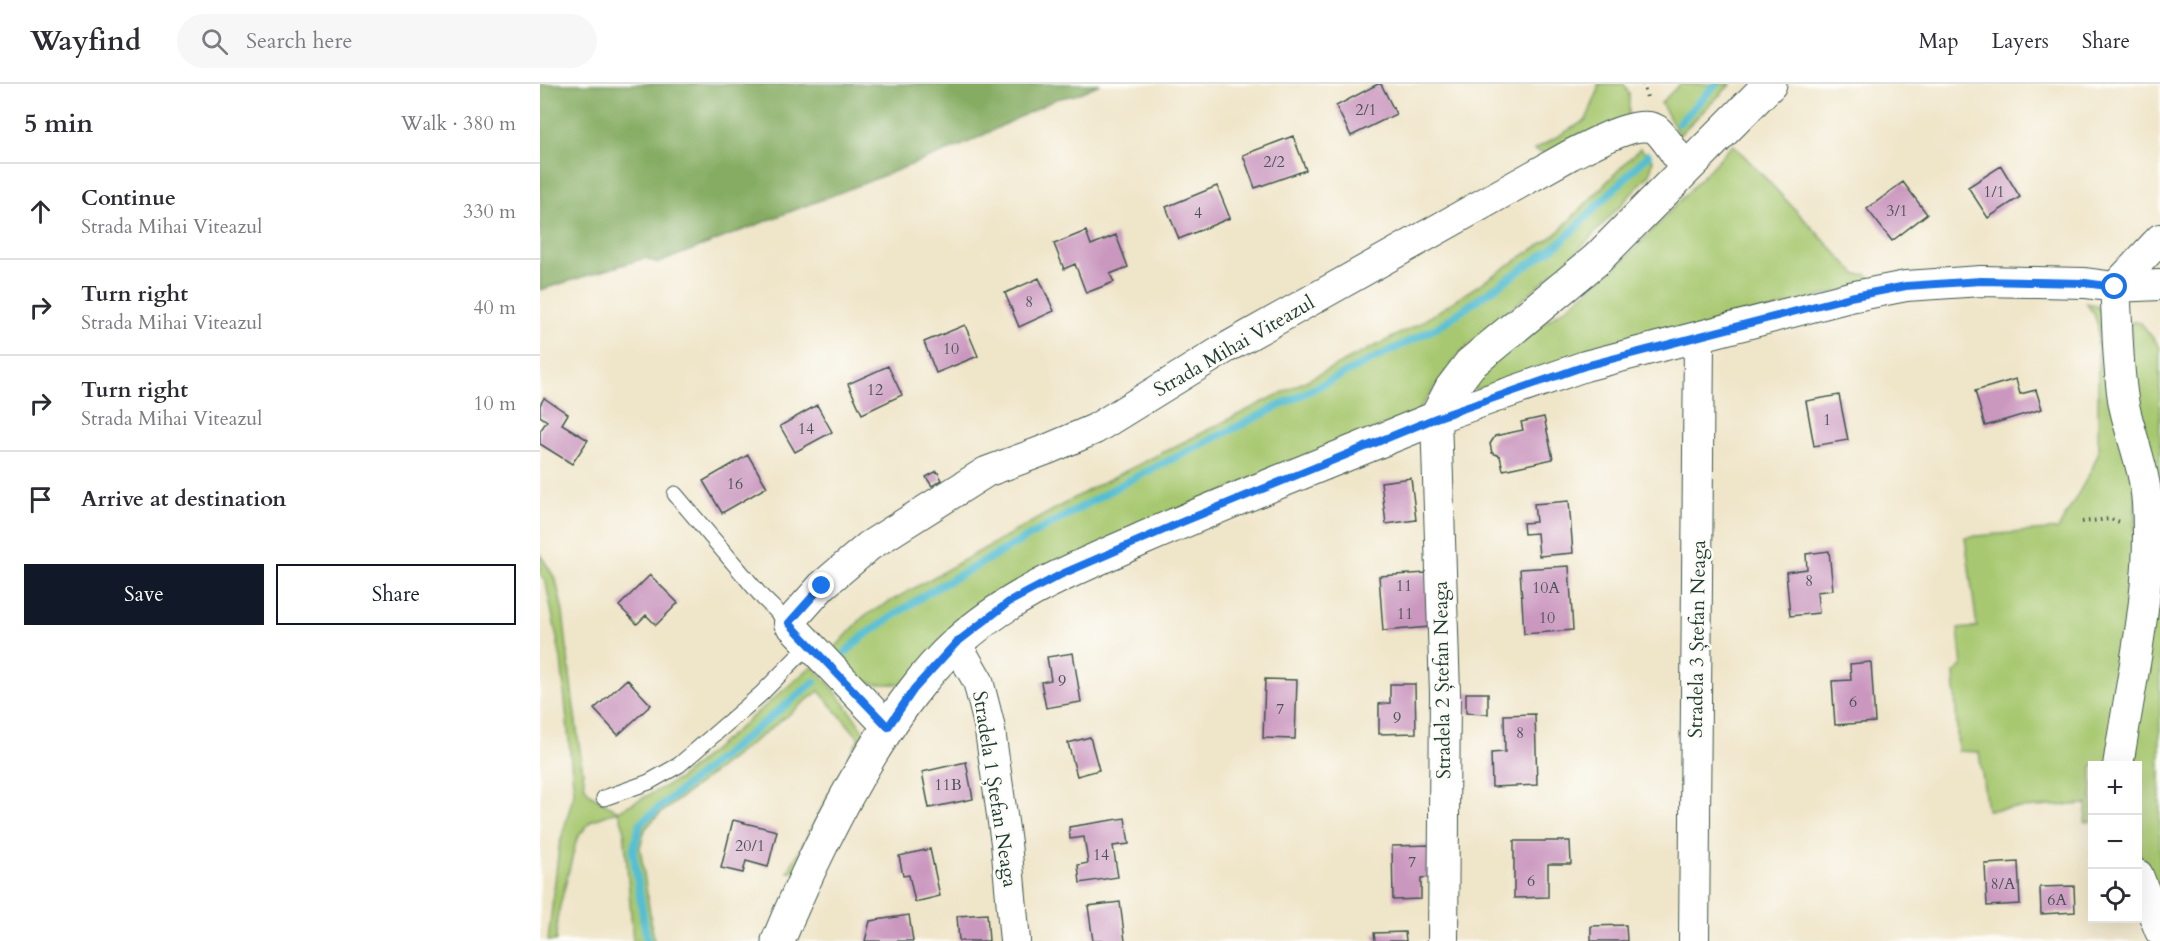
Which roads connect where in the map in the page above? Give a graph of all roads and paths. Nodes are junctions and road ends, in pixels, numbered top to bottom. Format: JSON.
{"nodes":[{"id":1,"x":1770,"y":84,"type":"edge"},
{"id":2,"x":1686,"y":170,"type":"junction"},
{"id":3,"x":2160,"y":239,"type":"edge"},
{"id":4,"x":2160,"y":285,"type":"edge"},
{"id":5,"x":2115,"y":287,"type":"junction"},
{"id":6,"x":1699,"y":338,"type":"junction"},
{"id":7,"x":1436,"y":418,"type":"junction"},
{"id":8,"x":675,"y":494,"type":"dead end"},
{"id":9,"x":799,"y":634,"type":"junction"},
{"id":10,"x":956,"y":643,"type":"junction"},
{"id":11,"x":888,"y":727,"type":"junction"},
{"id":12,"x":2119,"y":761,"type":"edge"},
{"id":13,"x":604,"y":798,"type":"dead end"},
{"id":14,"x":2142,"y":885,"type":"edge"},
{"id":15,"x":2160,"y":931,"type":"edge"},
{"id":16,"x":778,"y":941,"type":"edge"},
{"id":17,"x":1015,"y":941,"type":"edge"},
{"id":18,"x":1443,"y":941,"type":"edge"},
{"id":19,"x":1694,"y":941,"type":"edge"}],
"edges":[{"from":1,"to":2,"type":"street"},
{"from":2,"to":7,"type":"street"},
{"from":2,"to":9,"type":"street","name":"Strada Mihai Viteazul"},
{"from":3,"to":5,"type":"street"},
{"from":4,"to":5,"type":"street"},
{"from":5,"to":6,"type":"street"},
{"from":5,"to":12,"type":"street"},
{"from":6,"to":7,"type":"street"},
{"from":6,"to":19,"type":"street","name":"Stradela 3 Ștefan Neaga"},
{"from":7,"to":10,"type":"street"},
{"from":7,"to":18,"type":"street","name":"Stradela 2 Ștefan Neaga"},
{"from":8,"to":9,"type":"lane"},
{"from":9,"to":11,"type":"street"},
{"from":9,"to":13,"type":"lane"},
{"from":10,"to":11,"type":"street"},
{"from":10,"to":17,"type":"street","name":"Stradela 1 Ștefan Neaga"},
{"from":11,"to":16,"type":"street"},
{"from":14,"to":15,"type":"street"}]}
